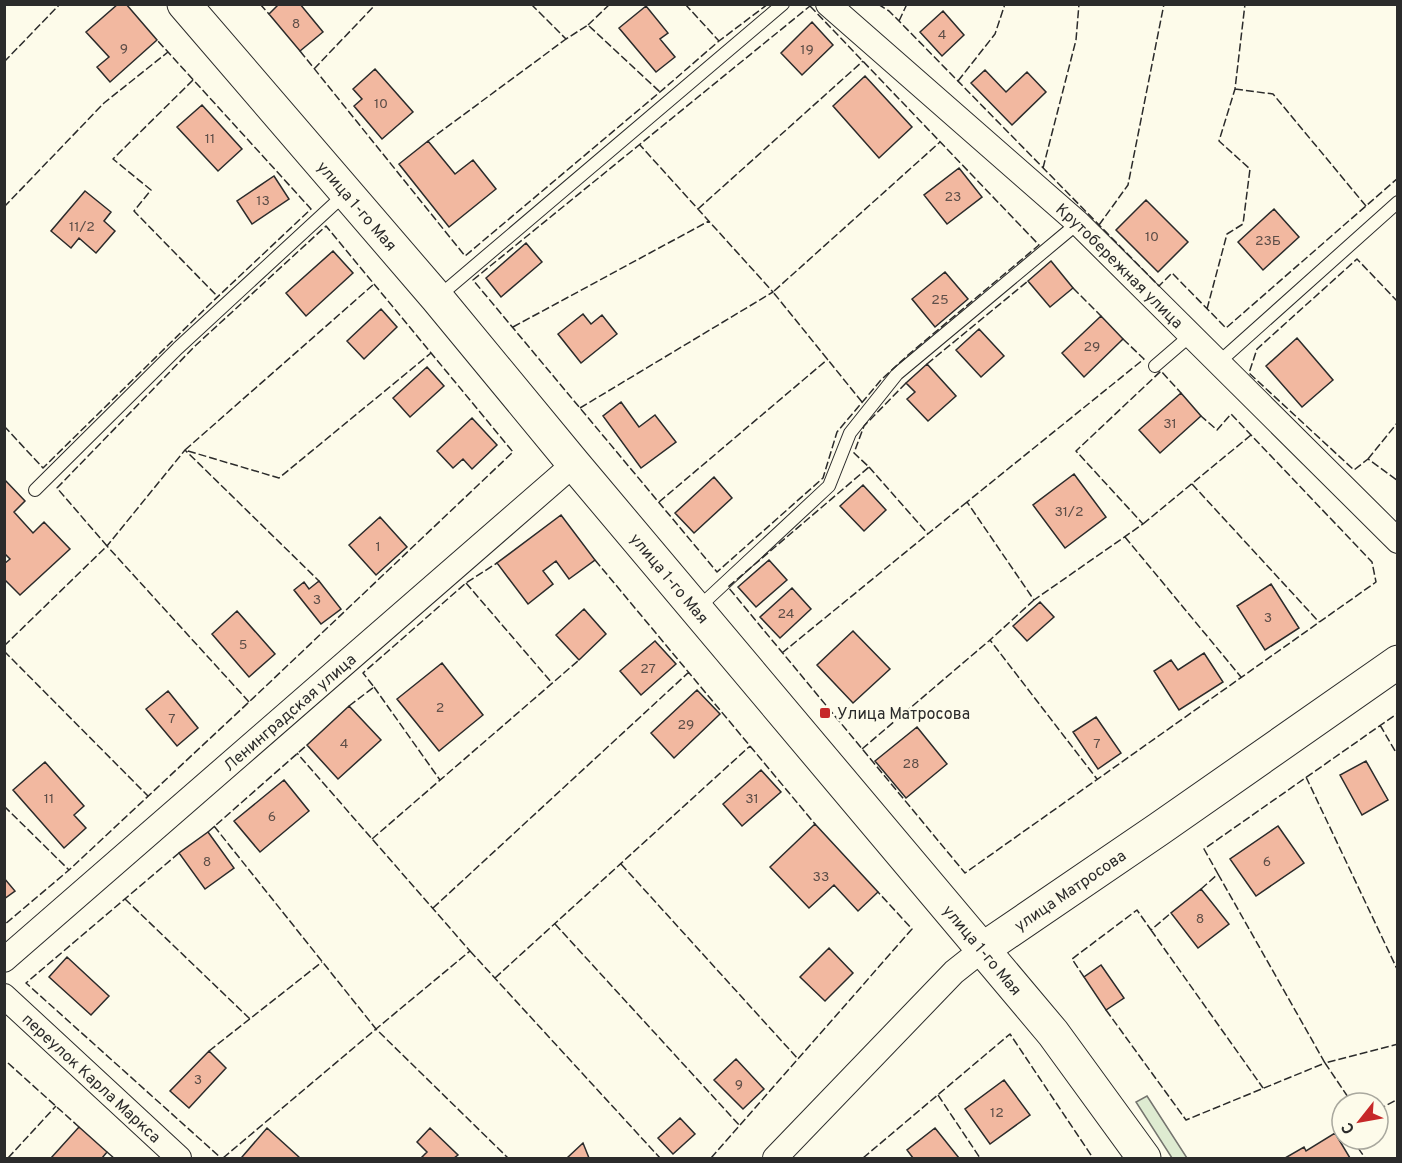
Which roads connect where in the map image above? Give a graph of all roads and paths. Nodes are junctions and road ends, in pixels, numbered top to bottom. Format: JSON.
{"nodes":[{"id":1,"x":184,"y":4,"type":"edge"},
{"id":2,"x":783,"y":4,"type":"edge"},
{"id":3,"x":828,"y":4,"type":"edge"},
{"id":4,"x":346,"y":193,"type":"junction"},
{"id":5,"x":1398,"y":202,"type":"edge"},
{"id":6,"x":1078,"y":223,"type":"junction"},
{"id":7,"x":437,"y":298,"type":"junction"},
{"id":8,"x":1191,"y":335,"type":"junction"},
{"id":9,"x":1218,"y":363,"type":"junction"},
{"id":10,"x":1155,"y":366,"type":"dead end"},
{"id":11,"x":574,"y":464,"type":"junction"},
{"id":12,"x":35,"y":490,"type":"dead end"},
{"id":13,"x":1398,"y":541,"type":"edge"},
{"id":14,"x":697,"y":609,"type":"junction"},
{"id":15,"x":1398,"y":662,"type":"edge"},
{"id":16,"x":982,"y":950,"type":"junction"},
{"id":17,"x":4,"y":960,"type":"edge"},
{"id":18,"x":4,"y":996,"type":"edge"},
{"id":19,"x":179,"y":1158,"type":"edge"},
{"id":20,"x":775,"y":1158,"type":"edge"},
{"id":21,"x":1144,"y":1158,"type":"edge"}],
"edges":[{"from":1,"to":4,"type":"street","name":"улица 1-го Мая"},
{"from":2,"to":7,"type":"lane"},
{"from":3,"to":6,"type":"street","name":"Крутобережная улица"},
{"from":4,"to":7,"type":"street","name":"улица 1-го Мая"},
{"from":4,"to":12,"type":"lane"},
{"from":5,"to":9,"type":"lane"},
{"from":6,"to":8,"type":"street","name":"Крутобережная улица"},
{"from":6,"to":14,"type":"lane"},
{"from":7,"to":11,"type":"street","name":"улица 1-го Мая"},
{"from":8,"to":9,"type":"street","name":"Крутобережная улица"},
{"from":8,"to":10,"type":"lane"},
{"from":9,"to":13,"type":"street","name":"Крутобережная улица"},
{"from":11,"to":14,"type":"street","name":"улица 1-го Мая"},
{"from":11,"to":17,"type":"street","name":"Ленинградская улица"},
{"from":14,"to":16,"type":"street","name":"улица 1-го Мая"},
{"from":15,"to":16,"type":"street","name":"улица Матросова"},
{"from":16,"to":20,"type":"street","name":"улица Матросова"},
{"from":16,"to":21,"type":"street","name":"улица 1-го Мая"},
{"from":18,"to":19,"type":"street","name":"переулок Карла Маркса"}]}
